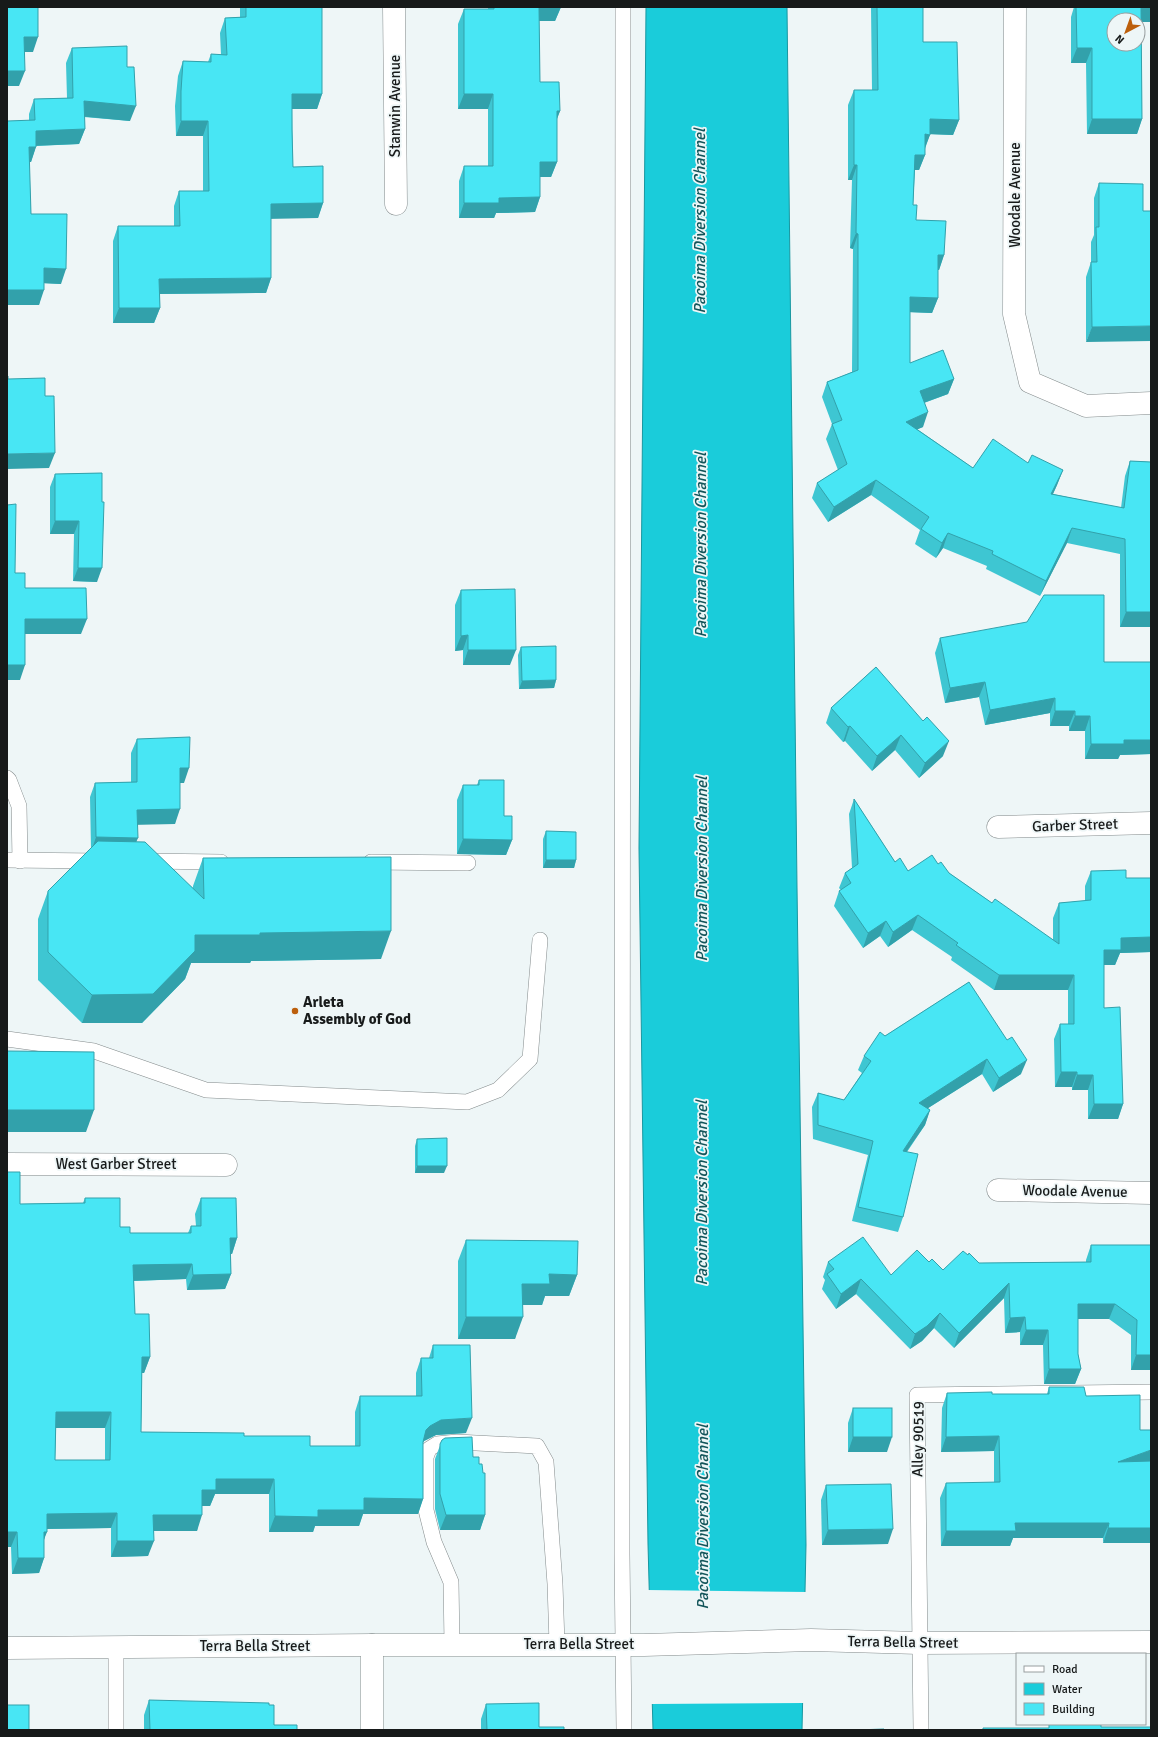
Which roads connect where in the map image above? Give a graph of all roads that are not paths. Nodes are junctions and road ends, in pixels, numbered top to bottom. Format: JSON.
{"nodes":[{"id":1,"x":394,"y":7,"type":"edge"},
{"id":2,"x":623,"y":7,"type":"edge"},
{"id":3,"x":1015,"y":7,"type":"edge"},
{"id":4,"x":396,"y":204,"type":"dead end"},
{"id":5,"x":1151,"y":403,"type":"edge"},
{"id":6,"x":7,"y":778,"type":"edge"},
{"id":7,"x":1151,"y":823,"type":"edge"},
{"id":8,"x":998,"y":827,"type":"dead end"},
{"id":9,"x":14,"y":860,"type":"edge"},
{"id":10,"x":112,"y":861,"type":"edge"},
{"id":11,"x":128,"y":861,"type":"edge"},
{"id":12,"x":239,"y":862,"type":"edge"},
{"id":13,"x":358,"y":862,"type":"edge"},
{"id":14,"x":468,"y":863,"type":"dead end"},
{"id":15,"x":540,"y":940,"type":"dead end"},
{"id":16,"x":7,"y":1039,"type":"edge"},
{"id":17,"x":7,"y":1164,"type":"edge"},
{"id":18,"x":226,"y":1165,"type":"dead end"},
{"id":19,"x":998,"y":1190,"type":"dead end"},
{"id":20,"x":1151,"y":1193,"type":"edge"},
{"id":21,"x":1151,"y":1392,"type":"edge"},
{"id":22,"x":1151,"y":1642,"type":"edge"},
{"id":23,"x":919,"y":1643,"type":"junction"},
{"id":24,"x":452,"y":1644,"type":"junction"},
{"id":25,"x":557,"y":1644,"type":"junction"},
{"id":26,"x":634,"y":1644,"type":"junction"},
{"id":27,"x":372,"y":1645,"type":"junction"},
{"id":28,"x":116,"y":1647,"type":"junction"},
{"id":29,"x":7,"y":1648,"type":"edge"},
{"id":30,"x":116,"y":1730,"type":"edge"},
{"id":31,"x":372,"y":1730,"type":"edge"},
{"id":32,"x":624,"y":1730,"type":"edge"},
{"id":33,"x":920,"y":1730,"type":"edge"}],
"edges":[{"from":1,"to":4,"type":"street","name":"Stanwin Avenue"},
{"from":2,"to":26,"type":"lane"},
{"from":3,"to":5,"type":"street","name":"Woodale Avenue"},
{"from":6,"to":9,"type":"lane"},
{"from":7,"to":8,"type":"street","name":"Garber Street"},
{"from":9,"to":10,"type":"lane"},
{"from":11,"to":12,"type":"lane"},
{"from":13,"to":14,"type":"lane"},
{"from":15,"to":16,"type":"lane"},
{"from":17,"to":18,"type":"street","name":"West Garber Street"},
{"from":19,"to":20,"type":"street","name":"Woodale Avenue"},
{"from":21,"to":23,"type":"lane","name":"Alley 90519"},
{"from":22,"to":23,"type":"street","name":"Terra Bella Street"},
{"from":23,"to":26,"type":"street","name":"Terra Bella Street"},
{"from":23,"to":33,"type":"lane"},
{"from":24,"to":25,"type":"street","name":"Terra Bella Street"},
{"from":24,"to":25,"type":"lane"},
{"from":24,"to":27,"type":"street","name":"Terra Bella Street"},
{"from":25,"to":26,"type":"street","name":"Terra Bella Street"},
{"from":26,"to":32,"type":"lane"},
{"from":27,"to":28,"type":"street","name":"Terra Bella Street"},
{"from":27,"to":31,"type":"street"},
{"from":28,"to":29,"type":"street","name":"Terra Bella Street"},
{"from":28,"to":30,"type":"lane"}]}
